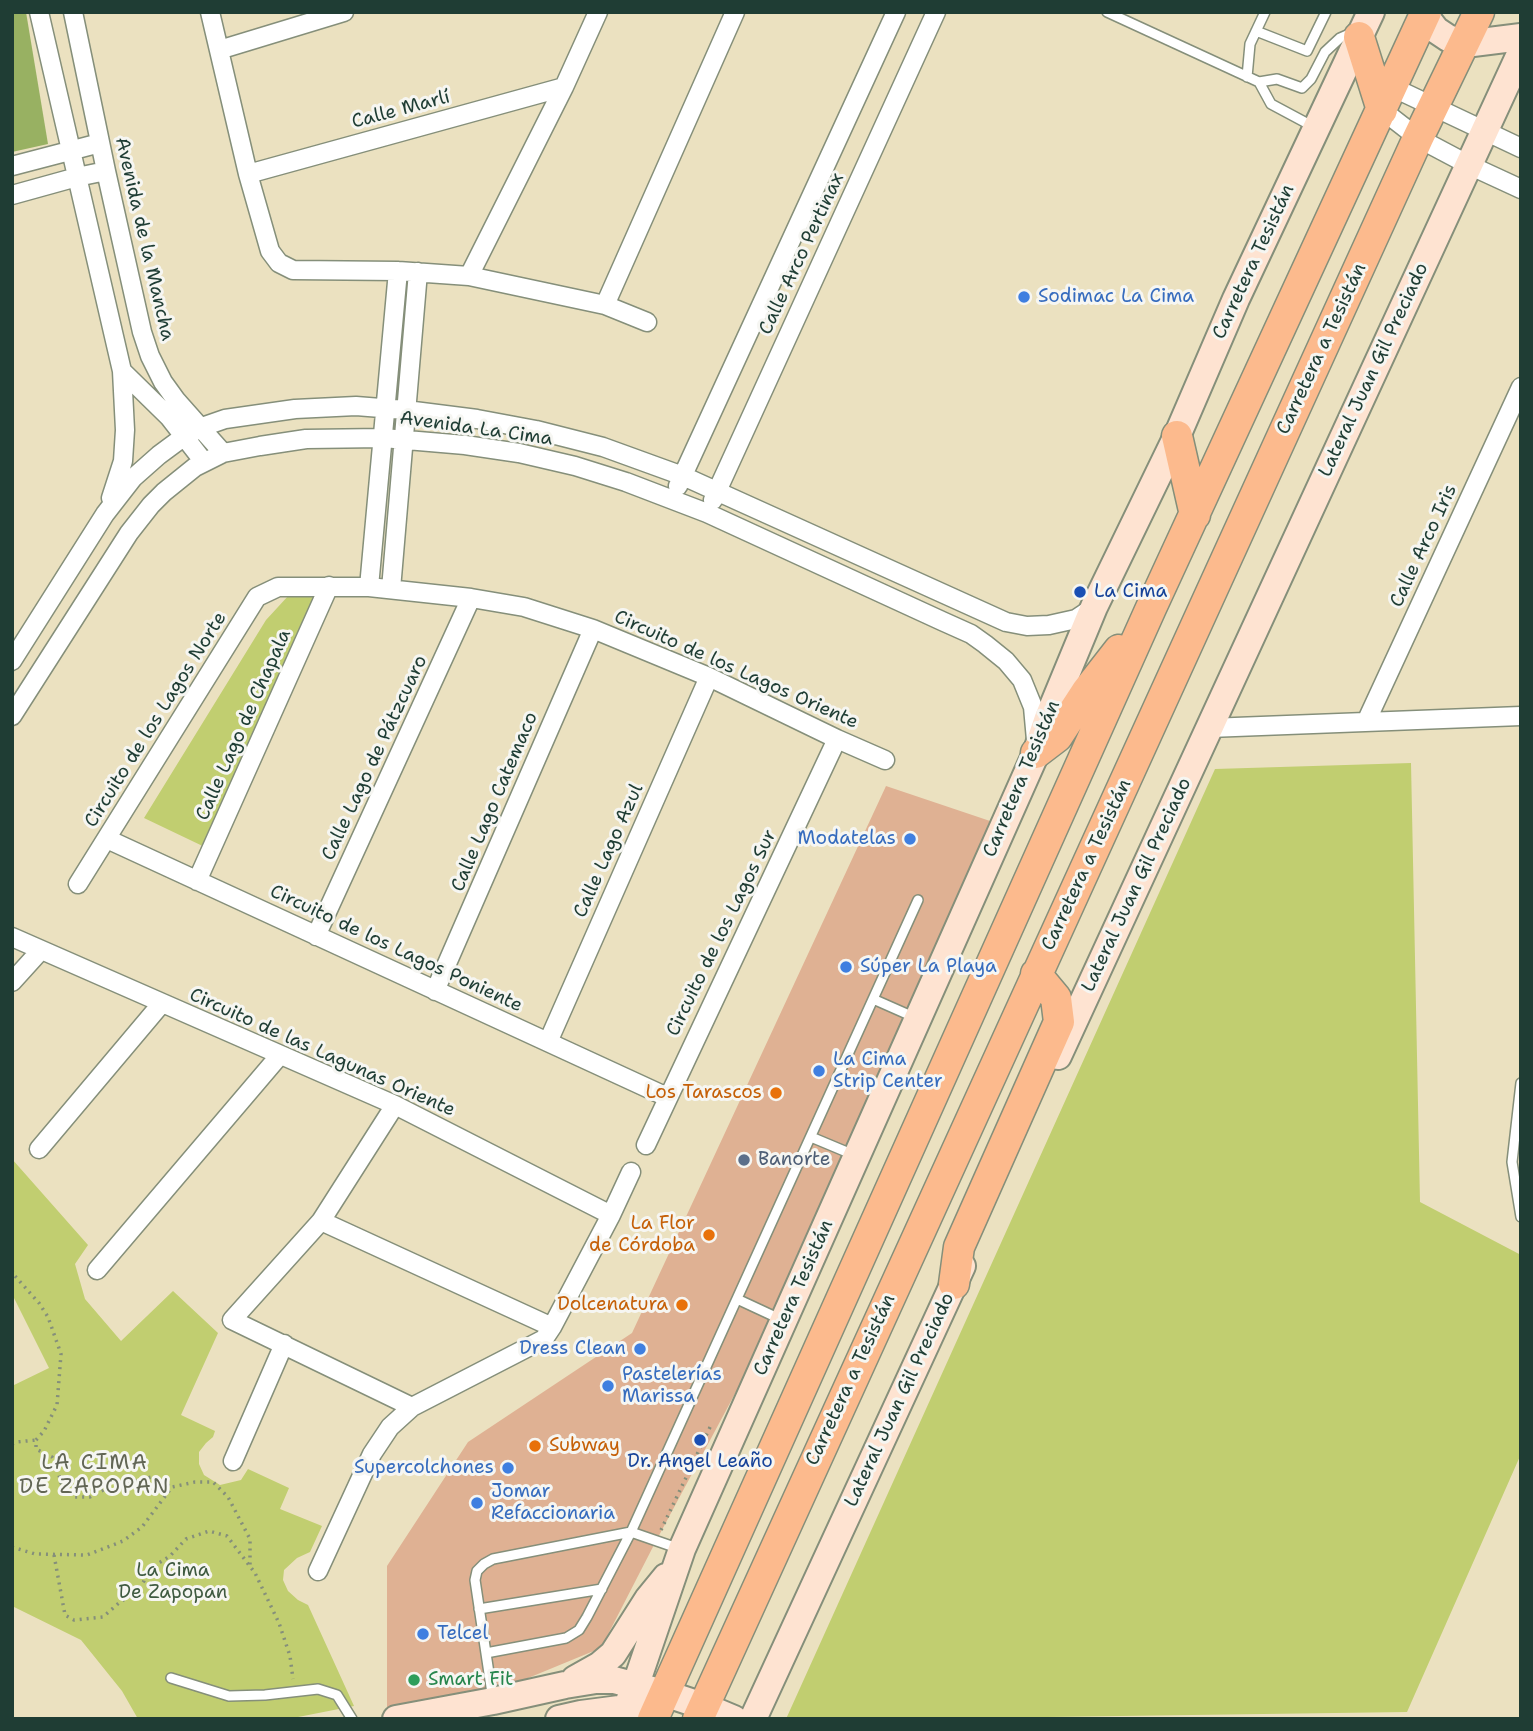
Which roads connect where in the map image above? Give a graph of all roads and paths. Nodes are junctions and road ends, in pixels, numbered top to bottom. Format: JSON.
{"nodes":[{"id":1,"x":39,"y":12,"type":"edge"},
{"id":2,"x":74,"y":12,"type":"edge"},
{"id":3,"x":210,"y":12,"type":"edge"},
{"id":4,"x":344,"y":12,"type":"edge"},
{"id":5,"x":598,"y":12,"type":"edge"},
{"id":6,"x":736,"y":12,"type":"edge"},
{"id":7,"x":896,"y":12,"type":"edge"},
{"id":8,"x":936,"y":12,"type":"edge"},
{"id":9,"x":1107,"y":12,"type":"edge"},
{"id":10,"x":1265,"y":12,"type":"edge"},
{"id":11,"x":1326,"y":12,"type":"edge"},
{"id":12,"x":1479,"y":12,"type":"edge"},
{"id":13,"x":1424,"y":14,"type":"edge"},
{"id":14,"x":1365,"y":26,"type":"edge"},
{"id":15,"x":1256,"y":31,"type":"junction"},
{"id":16,"x":1521,"y":37,"type":"edge"},
{"id":17,"x":1465,"y":44,"type":"junction"},
{"id":18,"x":219,"y":50,"type":"junction"},
{"id":19,"x":1521,"y":52,"type":"edge"},
{"id":20,"x":1247,"y":76,"type":"junction"},
{"id":21,"x":1259,"y":82,"type":"junction"},
{"id":22,"x":564,"y":87,"type":"junction"},
{"id":23,"x":1387,"y":99,"type":"junction"},
{"id":24,"x":1433,"y":108,"type":"junction"},
{"id":25,"x":1316,"y":128,"type":"junction"},
{"id":26,"x":1484,"y":131,"type":"junction"},
{"id":27,"x":1418,"y":138,"type":"junction"},
{"id":28,"x":100,"y":143,"type":"junction"},
{"id":29,"x":1521,"y":148,"type":"edge"},
{"id":30,"x":72,"y":150,"type":"junction"},
{"id":31,"x":1469,"y":165,"type":"junction"},
{"id":32,"x":15,"y":166,"type":"edge"},
{"id":33,"x":106,"y":171,"type":"junction"},
{"id":34,"x":248,"y":174,"type":"junction"},
{"id":35,"x":77,"y":177,"type":"junction"},
{"id":36,"x":1521,"y":189,"type":"edge"},
{"id":37,"x":18,"y":193,"type":"edge"},
{"id":38,"x":398,"y":271,"type":"junction"},
{"id":39,"x":418,"y":272,"type":"junction"},
{"id":40,"x":469,"y":276,"type":"junction"},
{"id":41,"x":605,"y":305,"type":"junction"},
{"id":42,"x":647,"y":322,"type":"dead end"},
{"id":43,"x":390,"y":362,"type":"junction"},
{"id":44,"x":410,"y":364,"type":"junction"},
{"id":45,"x":122,"y":371,"type":"junction"},
{"id":46,"x":1521,"y":387,"type":"edge"},
{"id":47,"x":386,"y":408,"type":"junction"},
{"id":48,"x":406,"y":410,"type":"junction"},
{"id":49,"x":202,"y":427,"type":"junction"},
{"id":50,"x":1177,"y":436,"type":"junction"},
{"id":51,"x":185,"y":437,"type":"junction"},
{"id":52,"x":383,"y":438,"type":"junction"},
{"id":53,"x":403,"y":439,"type":"junction"},
{"id":54,"x":223,"y":453,"type":"junction"},
{"id":55,"x":204,"y":463,"type":"junction"},
{"id":56,"x":683,"y":476,"type":"junction"},
{"id":57,"x":379,"y":486,"type":"junction"},
{"id":58,"x":399,"y":488,"type":"junction"},
{"id":59,"x":717,"y":491,"type":"junction"},
{"id":60,"x":672,"y":499,"type":"junction"},
{"id":61,"x":707,"y":513,"type":"junction"},
{"id":62,"x":105,"y":514,"type":"junction"},
{"id":63,"x":1195,"y":515,"type":"junction"},
{"id":64,"x":329,"y":586,"type":"junction"},
{"id":65,"x":278,"y":587,"type":"joint"},
{"id":66,"x":369,"y":587,"type":"junction"},
{"id":67,"x":391,"y":589,"type":"junction"},
{"id":68,"x":951,"y":596,"type":"junction"},
{"id":69,"x":471,"y":598,"type":"junction"},
{"id":70,"x":1094,"y":607,"type":"junction"},
{"id":71,"x":1151,"y":608,"type":"junction"},
{"id":72,"x":942,"y":621,"type":"junction"},
{"id":73,"x":593,"y":629,"type":"junction"},
{"id":74,"x":12,"y":662,"type":"edge"},
{"id":75,"x":709,"y":677,"type":"junction"},
{"id":76,"x":12,"y":716,"type":"edge"},
{"id":77,"x":1521,"y":716,"type":"edge"},
{"id":78,"x":1366,"y":722,"type":"junction"},
{"id":79,"x":1209,"y":728,"type":"junction"},
{"id":80,"x":838,"y":740,"type":"junction"},
{"id":81,"x":1036,"y":753,"type":"junction"},
{"id":82,"x":885,"y":760,"type":"dead end"},
{"id":83,"x":107,"y":839,"type":"junction"},
{"id":84,"x":197,"y":881,"type":"junction"},
{"id":85,"x":78,"y":884,"type":"dead end"},
{"id":86,"x":918,"y":900,"type":"dead end"},
{"id":87,"x":316,"y":936,"type":"junction"},
{"id":88,"x":12,"y":937,"type":"edge"},
{"id":89,"x":41,"y":950,"type":"junction"},
{"id":90,"x":1036,"y":975,"type":"junction"},
{"id":91,"x":12,"y":982,"type":"edge"},
{"id":92,"x":435,"y":991,"type":"junction"},
{"id":93,"x":873,"y":999,"type":"junction"},
{"id":94,"x":162,"y":1003,"type":"junction"},
{"id":95,"x":917,"y":1019,"type":"junction"},
{"id":96,"x":548,"y":1042,"type":"junction"},
{"id":97,"x":280,"y":1055,"type":"junction"},
{"id":98,"x":1521,"y":1083,"type":"edge"},
{"id":99,"x":667,"y":1097,"type":"junction"},
{"id":100,"x":395,"y":1105,"type":"junction"},
{"id":101,"x":811,"y":1137,"type":"junction"},
{"id":102,"x":646,"y":1144,"type":"dead end"},
{"id":103,"x":39,"y":1149,"type":"dead end"},
{"id":104,"x":856,"y":1156,"type":"junction"},
{"id":105,"x":631,"y":1172,"type":"dead end"},
{"id":106,"x":611,"y":1215,"type":"junction"},
{"id":107,"x":1521,"y":1217,"type":"edge"},
{"id":108,"x":321,"y":1221,"type":"junction"},
{"id":109,"x":12,"y":1270,"type":"edge"},
{"id":110,"x":97,"y":1270,"type":"dead end"},
{"id":111,"x":954,"y":1284,"type":"junction"},
{"id":112,"x":737,"y":1299,"type":"junction"},
{"id":113,"x":783,"y":1321,"type":"junction"},
{"id":114,"x":552,"y":1327,"type":"junction"},
{"id":115,"x":284,"y":1344,"type":"junction"},
{"id":116,"x":412,"y":1406,"type":"junction"},
{"id":117,"x":36,"y":1440,"type":"junction"},
{"id":118,"x":12,"y":1444,"type":"edge"},
{"id":119,"x":233,"y":1461,"type":"dead end"},
{"id":120,"x":172,"y":1487,"type":"junction"},
{"id":121,"x":631,"y":1532,"type":"junction"},
{"id":122,"x":12,"y":1547,"type":"edge"},
{"id":123,"x":54,"y":1555,"type":"junction"},
{"id":124,"x":679,"y":1557,"type":"junction"},
{"id":125,"x":250,"y":1567,"type":"junction"},
{"id":126,"x":318,"y":1572,"type":"dead end"},
{"id":127,"x":602,"y":1589,"type":"junction"},
{"id":128,"x":479,"y":1609,"type":"junction"},
{"id":129,"x":486,"y":1653,"type":"junction"},
{"id":130,"x":171,"y":1678,"type":"dead end"},
{"id":131,"x":565,"y":1685,"type":"junction"},
{"id":132,"x":295,"y":1692,"type":"junction"},
{"id":133,"x":493,"y":1701,"type":"junction"},
{"id":134,"x":643,"y":1705,"type":"edge"},
{"id":135,"x":454,"y":1713,"type":"edge"},
{"id":136,"x":699,"y":1714,"type":"edge"},
{"id":137,"x":352,"y":1719,"type":"edge"},
{"id":138,"x":396,"y":1719,"type":"edge"},
{"id":139,"x":559,"y":1719,"type":"edge"},
{"id":140,"x":734,"y":1719,"type":"edge"},
{"id":141,"x":753,"y":1719,"type":"edge"}],
"edges":[{"from":1,"to":30,"type":"street"},
{"from":2,"to":28,"type":"street","name":"Avenida de la Mancha"},
{"from":3,"to":18,"type":"street"},
{"from":4,"to":18,"type":"street"},
{"from":5,"to":22,"type":"street"},
{"from":6,"to":41,"type":"street"},
{"from":7,"to":56,"type":"street","name":"Calle Arco Pertinax"},
{"from":8,"to":59,"type":"street","name":"Calle Arco Pertinax"},
{"from":9,"to":20,"type":"lane"},
{"from":10,"to":15,"type":"lane"},
{"from":11,"to":15,"type":"lane"},
{"from":12,"to":17,"type":"main road","name":"Carretera a Tesistán"},
{"from":13,"to":17,"type":"main road"},
{"from":13,"to":23,"type":"main road"},
{"from":14,"to":21,"type":"lane"},
{"from":14,"to":23,"type":"main road"},
{"from":14,"to":25,"type":"main road","name":"Carretera Tesistán"},
{"from":15,"to":20,"type":"lane"},
{"from":16,"to":17,"type":"main road"},
{"from":17,"to":24,"type":"main road","name":"Carretera a Tesistán"},
{"from":18,"to":34,"type":"street"},
{"from":19,"to":26,"type":"main road","name":"Lateral Juan Gil Preciado"},
{"from":20,"to":21,"type":"lane"},
{"from":21,"to":25,"type":"lane"},
{"from":22,"to":34,"type":"street","name":"Calle Marlí"},
{"from":22,"to":40,"type":"street"},
{"from":23,"to":24,"type":"street"},
{"from":23,"to":27,"type":"street"},
{"from":23,"to":63,"type":"main road"},
{"from":24,"to":26,"type":"street"},
{"from":24,"to":27,"type":"main road","name":"Carretera a Tesistán"},
{"from":25,"to":50,"type":"main road","name":"Carretera Tesistán"},
{"from":26,"to":29,"type":"street"},
{"from":26,"to":31,"type":"main road","name":"Lateral Juan Gil Preciado"},
{"from":27,"to":31,"type":"street"},
{"from":27,"to":90,"type":"main road","name":"Carretera a Tesistán"},
{"from":28,"to":30,"type":"street"},
{"from":28,"to":33,"type":"street","name":"Avenida de la Mancha"},
{"from":30,"to":32,"type":"street"},
{"from":30,"to":35,"type":"street"},
{"from":31,"to":36,"type":"street"},
{"from":31,"to":79,"type":"main road","name":"Lateral Juan Gil Preciado"},
{"from":32,"to":37,"type":"street"},
{"from":33,"to":35,"type":"street"},
{"from":33,"to":49,"type":"street","name":"Avenida de la Mancha"},
{"from":34,"to":38,"type":"street"},
{"from":35,"to":37,"type":"street"},
{"from":35,"to":45,"type":"street"},
{"from":38,"to":39,"type":"street"},
{"from":38,"to":43,"type":"street"},
{"from":39,"to":40,"type":"street"},
{"from":39,"to":44,"type":"street"},
{"from":40,"to":41,"type":"street"},
{"from":41,"to":42,"type":"street"},
{"from":43,"to":44,"type":"street"},
{"from":43,"to":47,"type":"street"},
{"from":44,"to":48,"type":"street"},
{"from":45,"to":51,"type":"street"},
{"from":45,"to":62,"type":"street"},
{"from":46,"to":78,"type":"street","name":"Calle Arco Iris"},
{"from":47,"to":48,"type":"street","name":"Avenida La Cima"},
{"from":47,"to":49,"type":"street","name":"Avenida La Cima"},
{"from":47,"to":52,"type":"street"},
{"from":48,"to":53,"type":"street"},
{"from":48,"to":56,"type":"street","name":"Avenida La Cima"},
{"from":49,"to":51,"type":"street","name":"Avenida La Cima"},
{"from":49,"to":54,"type":"street","name":"Avenida de la Mancha"},
{"from":50,"to":63,"type":"main road"},
{"from":50,"to":70,"type":"main road","name":"Carretera Tesistán"},
{"from":51,"to":55,"type":"street"},
{"from":51,"to":62,"type":"street","name":"Avenida La Cima"},
{"from":52,"to":53,"type":"street","name":"Avenida La Cima"},
{"from":52,"to":54,"type":"street","name":"Avenida La Cima"},
{"from":52,"to":57,"type":"street"},
{"from":53,"to":58,"type":"street"},
{"from":53,"to":60,"type":"street","name":"Avenida La Cima"},
{"from":54,"to":55,"type":"street","name":"Avenida La Cima"},
{"from":55,"to":76,"type":"street","name":"Avenida La Cima"},
{"from":56,"to":59,"type":"street","name":"Avenida La Cima"},
{"from":56,"to":60,"type":"street","name":"Calle Arco Pertinax"},
{"from":57,"to":58,"type":"street"},
{"from":57,"to":66,"type":"street"},
{"from":58,"to":67,"type":"street"},
{"from":59,"to":61,"type":"street","name":"Calle Arco Pertinax"},
{"from":59,"to":68,"type":"street","name":"Avenida La Cima"},
{"from":60,"to":61,"type":"street","name":"Avenida La Cima"},
{"from":61,"to":72,"type":"street","name":"Avenida La Cima"},
{"from":62,"to":74,"type":"street","name":"Avenida La Cima"},
{"from":63,"to":71,"type":"main road"},
{"from":64,"to":65,"type":"street","name":"Circuito de los Lagos Oriente"},
{"from":64,"to":66,"type":"street","name":"Circuito de los Lagos Oriente"},
{"from":64,"to":84,"type":"street","name":"Calle Lago de Chapala"},
{"from":65,"to":83,"type":"street","name":"Circuito de los Lagos Norte"},
{"from":66,"to":67,"type":"street","name":"Circuito de los Lagos Oriente"},
{"from":67,"to":69,"type":"street","name":"Circuito de los Lagos Oriente"},
{"from":68,"to":70,"type":"street","name":"Avenida La Cima"},
{"from":68,"to":72,"type":"street"},
{"from":69,"to":73,"type":"street","name":"Circuito de los Lagos Oriente"},
{"from":69,"to":87,"type":"street","name":"Calle Lago de Pátzcuaro"},
{"from":70,"to":81,"type":"main road","name":"Carretera Tesistán"},
{"from":71,"to":81,"type":"main road"},
{"from":71,"to":134,"type":"main road"},
{"from":72,"to":81,"type":"street","name":"Avenida La Cima"},
{"from":73,"to":75,"type":"street","name":"Circuito de los Lagos Oriente"},
{"from":73,"to":92,"type":"street","name":"Calle Lago Catemaco"},
{"from":75,"to":80,"type":"street","name":"Circuito de los Lagos Oriente"},
{"from":75,"to":96,"type":"street","name":"Calle Lago Azul"},
{"from":77,"to":78,"type":"street"},
{"from":78,"to":79,"type":"street"},
{"from":79,"to":111,"type":"main road","name":"Lateral Juan Gil Preciado"},
{"from":80,"to":82,"type":"street","name":"Circuito de los Lagos Oriente"},
{"from":80,"to":99,"type":"street","name":"Circuito de los Lagos Sur"},
{"from":81,"to":95,"type":"main road","name":"Carretera Tesistán"},
{"from":83,"to":84,"type":"street","name":"Circuito de los Lagos Poniente"},
{"from":83,"to":85,"type":"street","name":"Circuito de los Lagos Norte"},
{"from":84,"to":87,"type":"street","name":"Circuito de los Lagos Poniente"},
{"from":86,"to":93,"type":"lane"},
{"from":87,"to":92,"type":"street","name":"Circuito de los Lagos Poniente"},
{"from":88,"to":89,"type":"street","name":"Circuito de las Lagunas Oriente"},
{"from":89,"to":91,"type":"street"},
{"from":89,"to":94,"type":"street","name":"Circuito de las Lagunas Oriente"},
{"from":90,"to":111,"type":"main road"},
{"from":90,"to":136,"type":"main road","name":"Carretera a Tesistán"},
{"from":92,"to":96,"type":"street","name":"Circuito de los Lagos Poniente"},
{"from":93,"to":95,"type":"lane"},
{"from":93,"to":101,"type":"lane"},
{"from":94,"to":97,"type":"street","name":"Circuito de las Lagunas Oriente"},
{"from":94,"to":103,"type":"street"},
{"from":95,"to":104,"type":"main road","name":"Carretera Tesistán"},
{"from":96,"to":99,"type":"street","name":"Circuito de los Lagos Poniente"},
{"from":97,"to":100,"type":"street","name":"Circuito de las Lagunas Oriente"},
{"from":97,"to":110,"type":"street"},
{"from":98,"to":107,"type":"lane"},
{"from":99,"to":102,"type":"street","name":"Circuito de los Lagos Sur"},
{"from":100,"to":106,"type":"street","name":"Circuito de las Lagunas Oriente"},
{"from":100,"to":108,"type":"street"},
{"from":101,"to":104,"type":"lane"},
{"from":101,"to":112,"type":"lane"},
{"from":104,"to":113,"type":"main road","name":"Carretera Tesistán"},
{"from":105,"to":106,"type":"street"},
{"from":106,"to":114,"type":"street"},
{"from":108,"to":114,"type":"street"},
{"from":108,"to":115,"type":"street"},
{"from":109,"to":117,"type":"path"},
{"from":111,"to":141,"type":"main road","name":"Lateral Juan Gil Preciado"},
{"from":112,"to":113,"type":"lane"},
{"from":112,"to":121,"type":"lane"},
{"from":113,"to":124,"type":"main road","name":"Carretera Tesistán"},
{"from":114,"to":116,"type":"street"},
{"from":115,"to":116,"type":"street"},
{"from":115,"to":119,"type":"street"},
{"from":116,"to":126,"type":"street"},
{"from":117,"to":118,"type":"path"},
{"from":117,"to":120,"type":"path"},
{"from":120,"to":123,"type":"path"},
{"from":120,"to":125,"type":"path"},
{"from":121,"to":124,"type":"lane"},
{"from":121,"to":127,"type":"lane"},
{"from":121,"to":128,"type":"lane"},
{"from":122,"to":123,"type":"path"},
{"from":123,"to":125,"type":"path"},
{"from":124,"to":131,"type":"main road"},
{"from":124,"to":134,"type":"main road"},
{"from":125,"to":132,"type":"path"},
{"from":127,"to":128,"type":"lane"},
{"from":127,"to":129,"type":"lane"},
{"from":128,"to":129,"type":"lane"},
{"from":129,"to":133,"type":"lane"},
{"from":130,"to":132,"type":"lane"},
{"from":131,"to":133,"type":"main road"},
{"from":131,"to":134,"type":"main road"},
{"from":132,"to":137,"type":"lane"},
{"from":133,"to":135,"type":"main road"},
{"from":134,"to":136,"type":"main road"},
{"from":134,"to":139,"type":"main road"},
{"from":135,"to":138,"type":"main road"},
{"from":136,"to":140,"type":"main road"}]}
